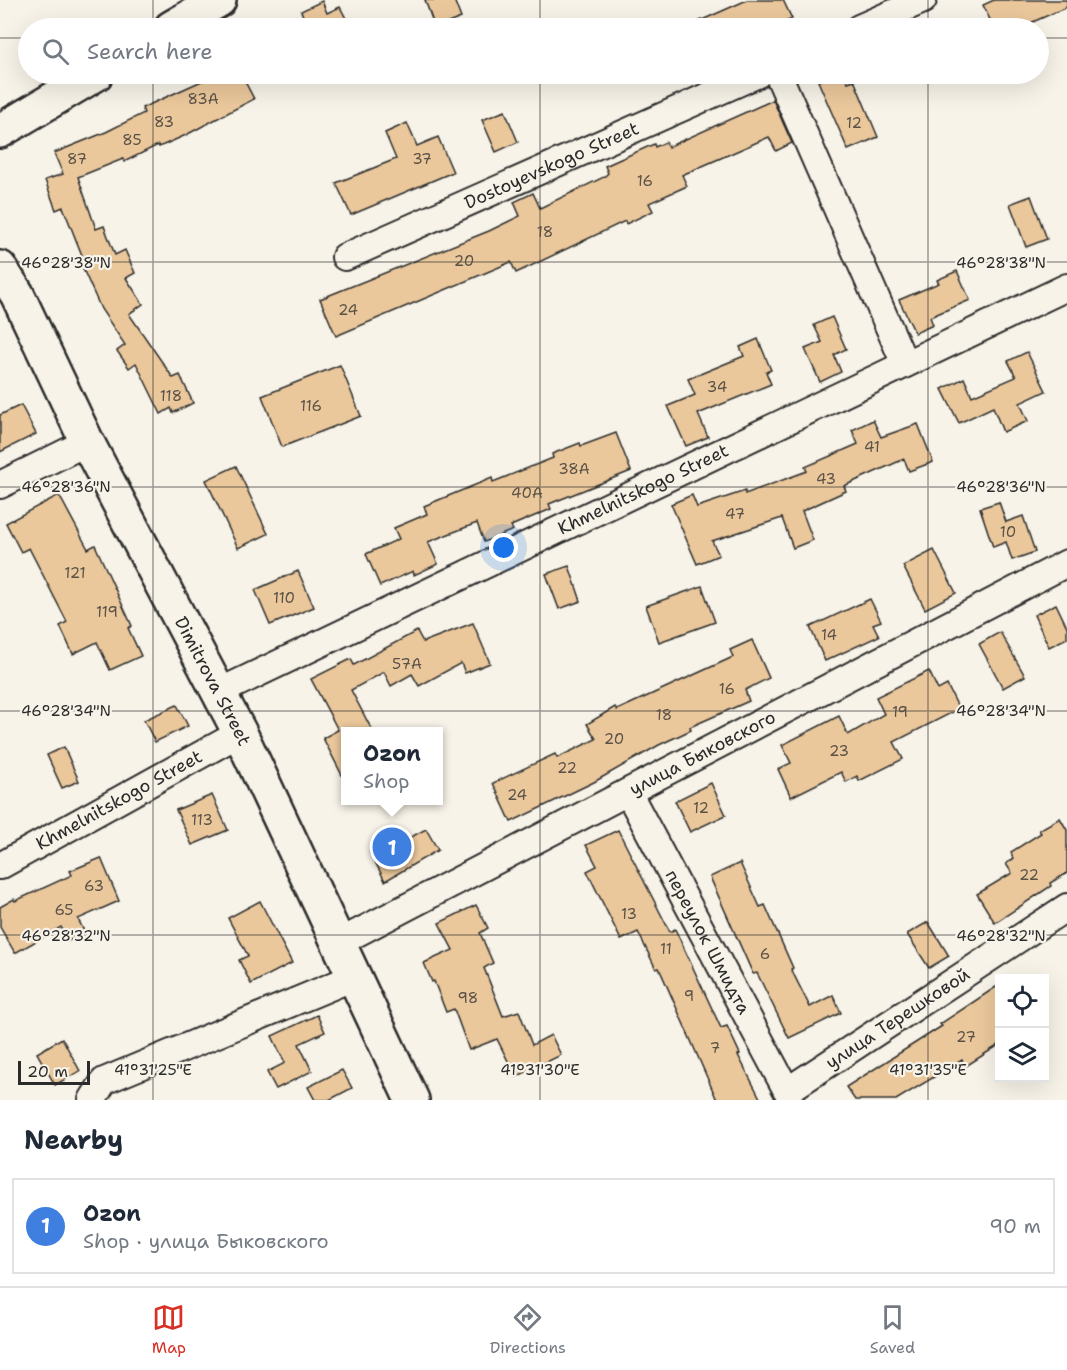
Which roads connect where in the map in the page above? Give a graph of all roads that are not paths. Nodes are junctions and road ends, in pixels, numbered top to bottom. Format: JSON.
{"nodes":[{"id":1,"x":219,"y":0,"type":"edge"},
{"id":2,"x":923,"y":0,"type":"edge"},
{"id":3,"x":188,"y":18,"type":"edge"},
{"id":4,"x":882,"y":18,"type":"edge"},
{"id":5,"x":79,"y":84,"type":"edge"},
{"id":6,"x":735,"y":84,"type":"edge"},
{"id":7,"x":782,"y":84,"type":"edge"},
{"id":8,"x":0,"y":131,"type":"edge"},
{"id":9,"x":345,"y":257,"type":"dead end"},
{"id":10,"x":0,"y":268,"type":"edge"},
{"id":11,"x":1067,"y":287,"type":"edge"},
{"id":12,"x":905,"y":364,"type":"junction"},
{"id":13,"x":87,"y":442,"type":"junction"},
{"id":14,"x":0,"y":485,"type":"edge"},
{"id":15,"x":1067,"y":563,"type":"edge"},
{"id":16,"x":219,"y":693,"type":"junction"},
{"id":17,"x":240,"y":733,"type":"junction"},
{"id":18,"x":628,"y":792,"type":"junction"},
{"id":19,"x":0,"y":866,"type":"edge"},
{"id":20,"x":1067,"y":907,"type":"edge"},
{"id":21,"x":339,"y":943,"type":"junction"},
{"id":22,"x":354,"y":977,"type":"junction"},
{"id":23,"x":787,"y":1090,"type":"joint"},
{"id":24,"x":92,"y":1100,"type":"edge"},
{"id":25,"x":412,"y":1100,"type":"edge"}],
"edges":[{"from":1,"to":3,"type":"main road"},
{"from":2,"to":4,"type":"street"},
{"from":5,"to":8,"type":"main road"},
{"from":6,"to":9,"type":"street","name":"Dostoyevskogo Street"},
{"from":7,"to":12,"type":"street"},
{"from":10,"to":13,"type":"main road","name":"Dimitrova Street"},
{"from":11,"to":12,"type":"street","name":"Khmelnitskogo Street"},
{"from":12,"to":16,"type":"street","name":"Khmelnitskogo Street"},
{"from":13,"to":14,"type":"street"},
{"from":13,"to":16,"type":"main road","name":"Dimitrova Street"},
{"from":15,"to":18,"type":"street","name":"улица Быковского"},
{"from":16,"to":17,"type":"main road","name":"Dimitrova Street"},
{"from":17,"to":19,"type":"street","name":"Khmelnitskogo Street"},
{"from":17,"to":21,"type":"main road","name":"Dimitrova Street"},
{"from":18,"to":21,"type":"street","name":"улица Быковского"},
{"from":18,"to":23,"type":"street","name":"переулок Шмидта"},
{"from":20,"to":23,"type":"street","name":"улица Терешковой"},
{"from":21,"to":22,"type":"main road","name":"Dimitrova Street"},
{"from":22,"to":24,"type":"street"},
{"from":22,"to":25,"type":"main road","name":"Dimitrova Street"}]}
